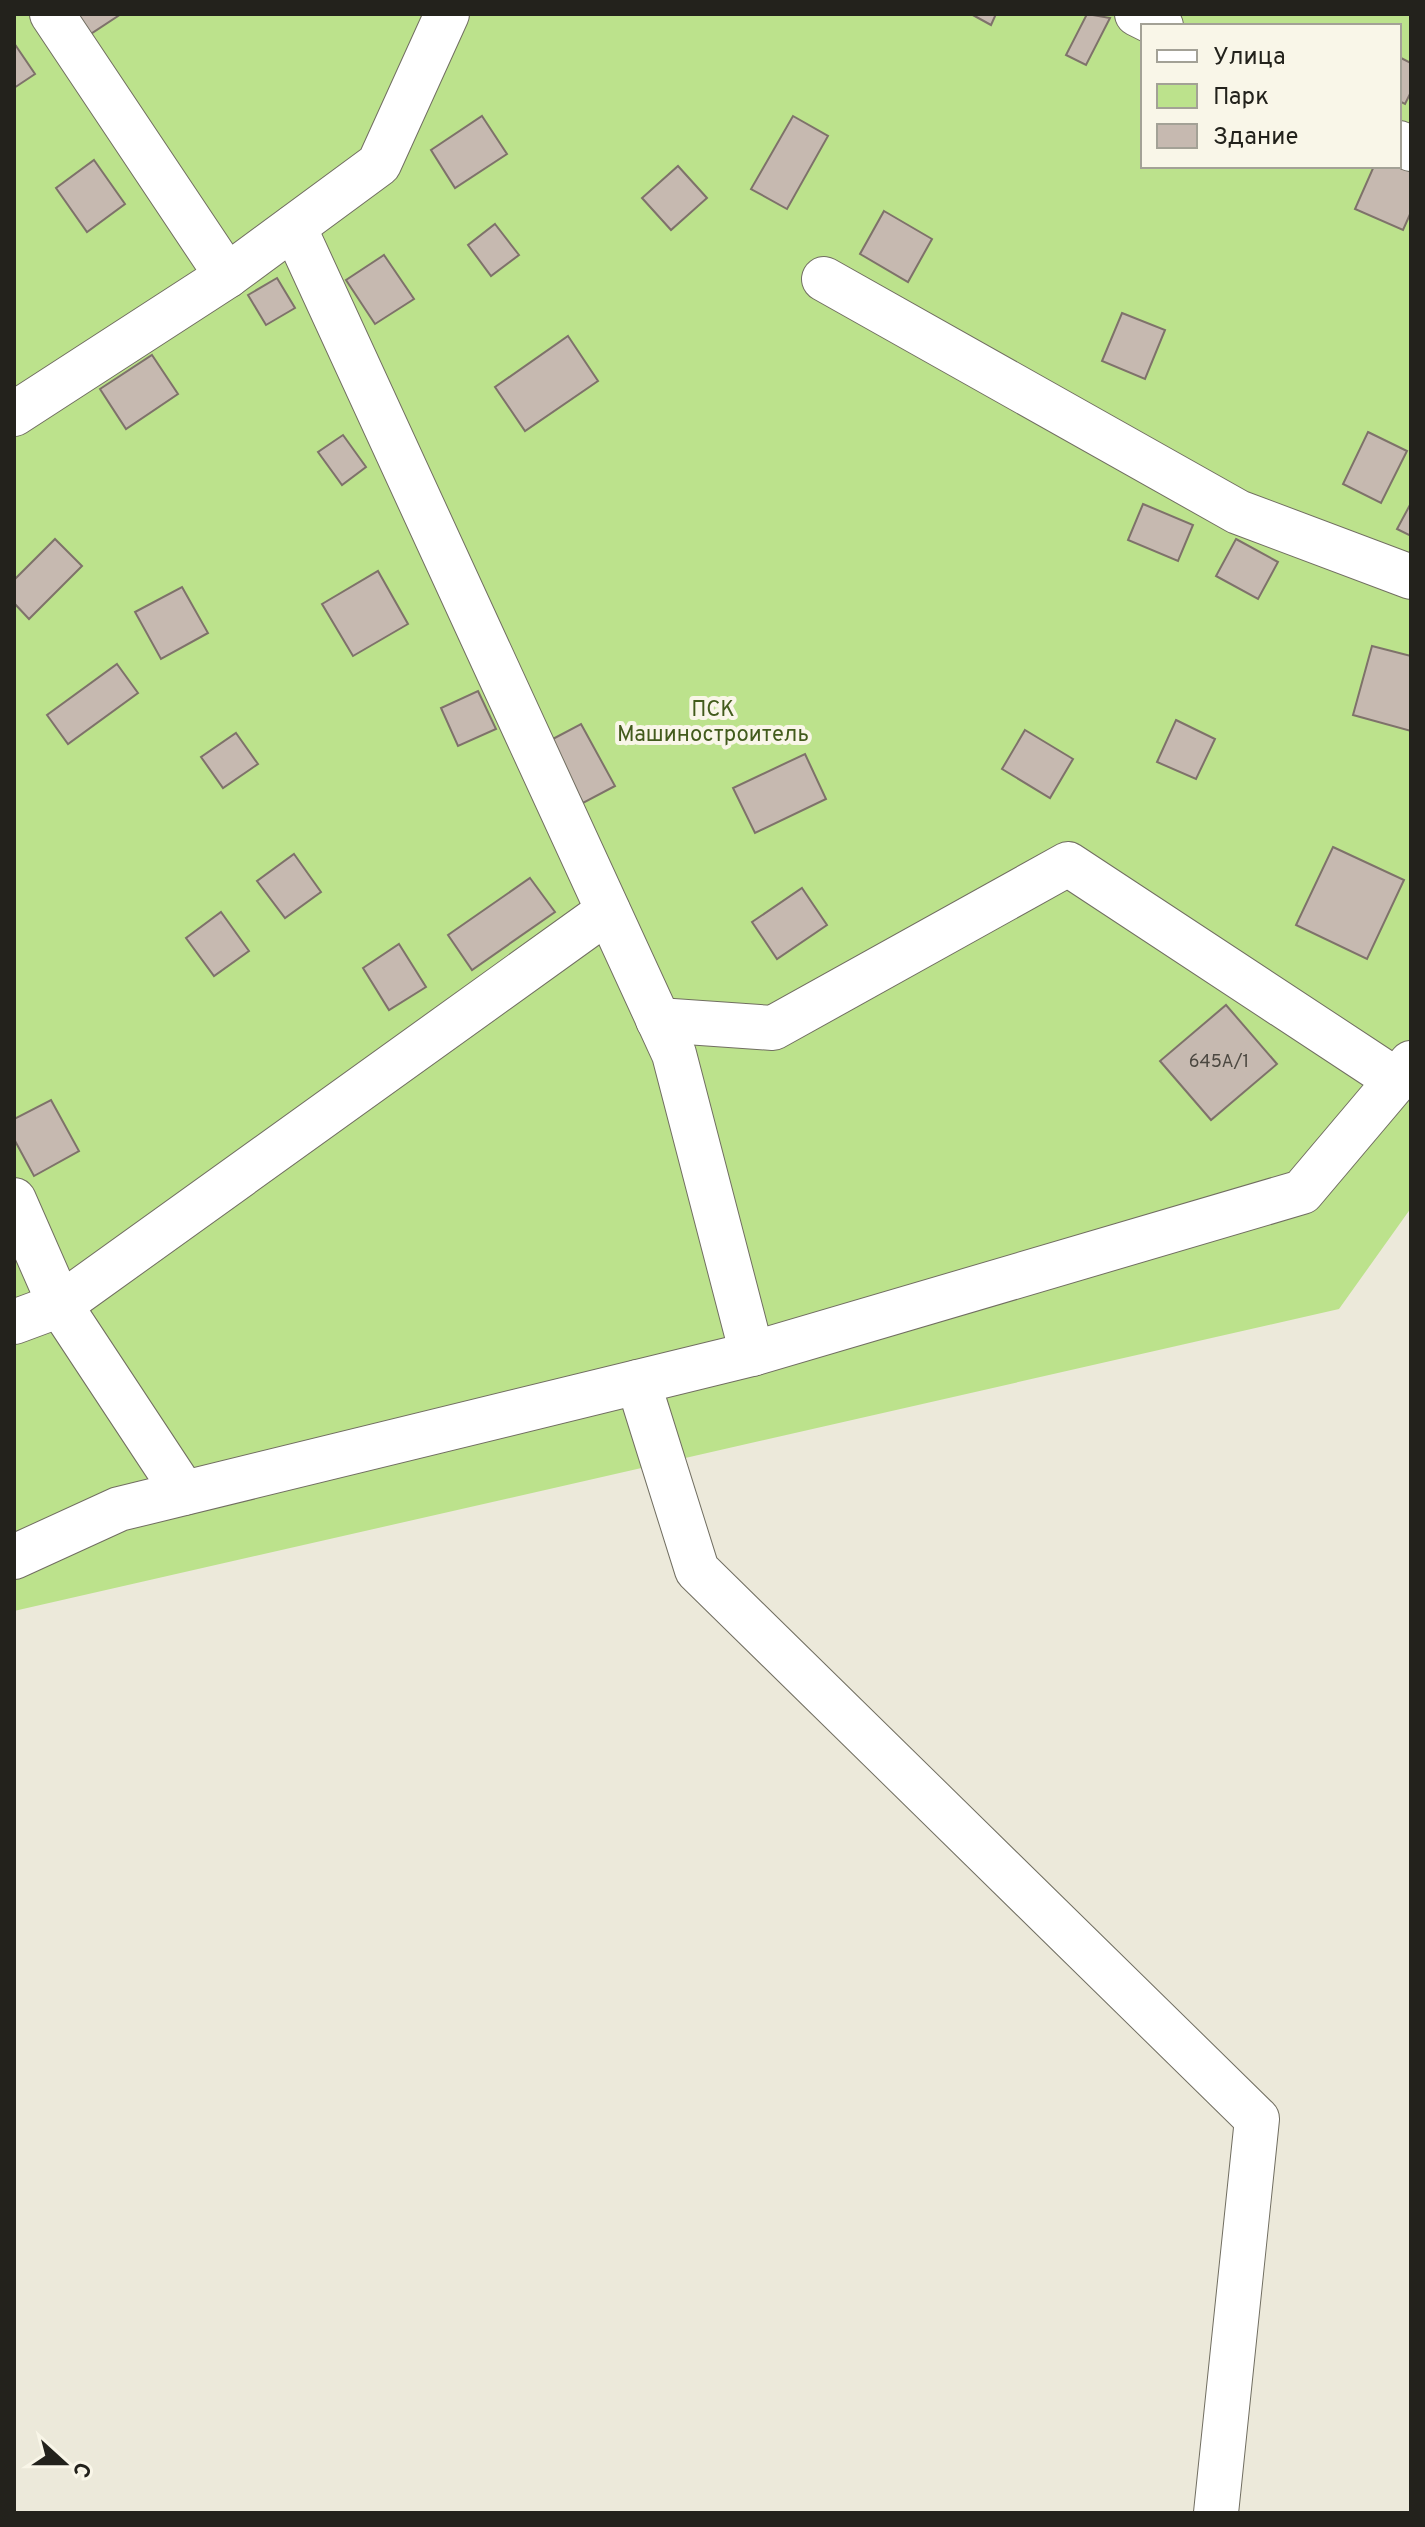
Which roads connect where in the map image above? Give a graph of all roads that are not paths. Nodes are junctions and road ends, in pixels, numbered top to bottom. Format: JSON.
{"nodes":[{"id":1,"x":52,"y":14,"type":"edge"},
{"id":2,"x":1137,"y":14,"type":"edge"},
{"id":3,"x":443,"y":16,"type":"edge"},
{"id":4,"x":1157,"y":24,"type":"edge"},
{"id":5,"x":294,"y":227,"type":"junction"},
{"id":6,"x":227,"y":276,"type":"junction"},
{"id":7,"x":824,"y":279,"type":"dead end"},
{"id":8,"x":14,"y":414,"type":"edge"},
{"id":9,"x":1411,"y":577,"type":"edge"},
{"id":10,"x":608,"y":911,"type":"junction"},
{"id":11,"x":658,"y":1020,"type":"junction"},
{"id":12,"x":1404,"y":1071,"type":"edge"},
{"id":13,"x":14,"y":1200,"type":"edge"},
{"id":14,"x":60,"y":1305,"type":"junction"},
{"id":15,"x":14,"y":1322,"type":"edge"},
{"id":16,"x":752,"y":1354,"type":"junction"},
{"id":17,"x":638,"y":1382,"type":"junction"},
{"id":18,"x":184,"y":1493,"type":"junction"},
{"id":19,"x":14,"y":1557,"type":"edge"},
{"id":20,"x":1216,"y":2513,"type":"edge"}],
"edges":[{"from":1,"to":6,"type":"street"},
{"from":2,"to":4,"type":"street"},
{"from":3,"to":5,"type":"street"},
{"from":5,"to":6,"type":"street"},
{"from":5,"to":10,"type":"street"},
{"from":6,"to":8,"type":"street"},
{"from":7,"to":9,"type":"street"},
{"from":10,"to":11,"type":"street"},
{"from":10,"to":14,"type":"street"},
{"from":11,"to":12,"type":"street"},
{"from":11,"to":16,"type":"street"},
{"from":12,"to":16,"type":"street"},
{"from":13,"to":14,"type":"street"},
{"from":14,"to":15,"type":"street"},
{"from":14,"to":18,"type":"street"},
{"from":16,"to":17,"type":"street"},
{"from":17,"to":18,"type":"street"},
{"from":17,"to":20,"type":"street"},
{"from":18,"to":19,"type":"street"}]}
